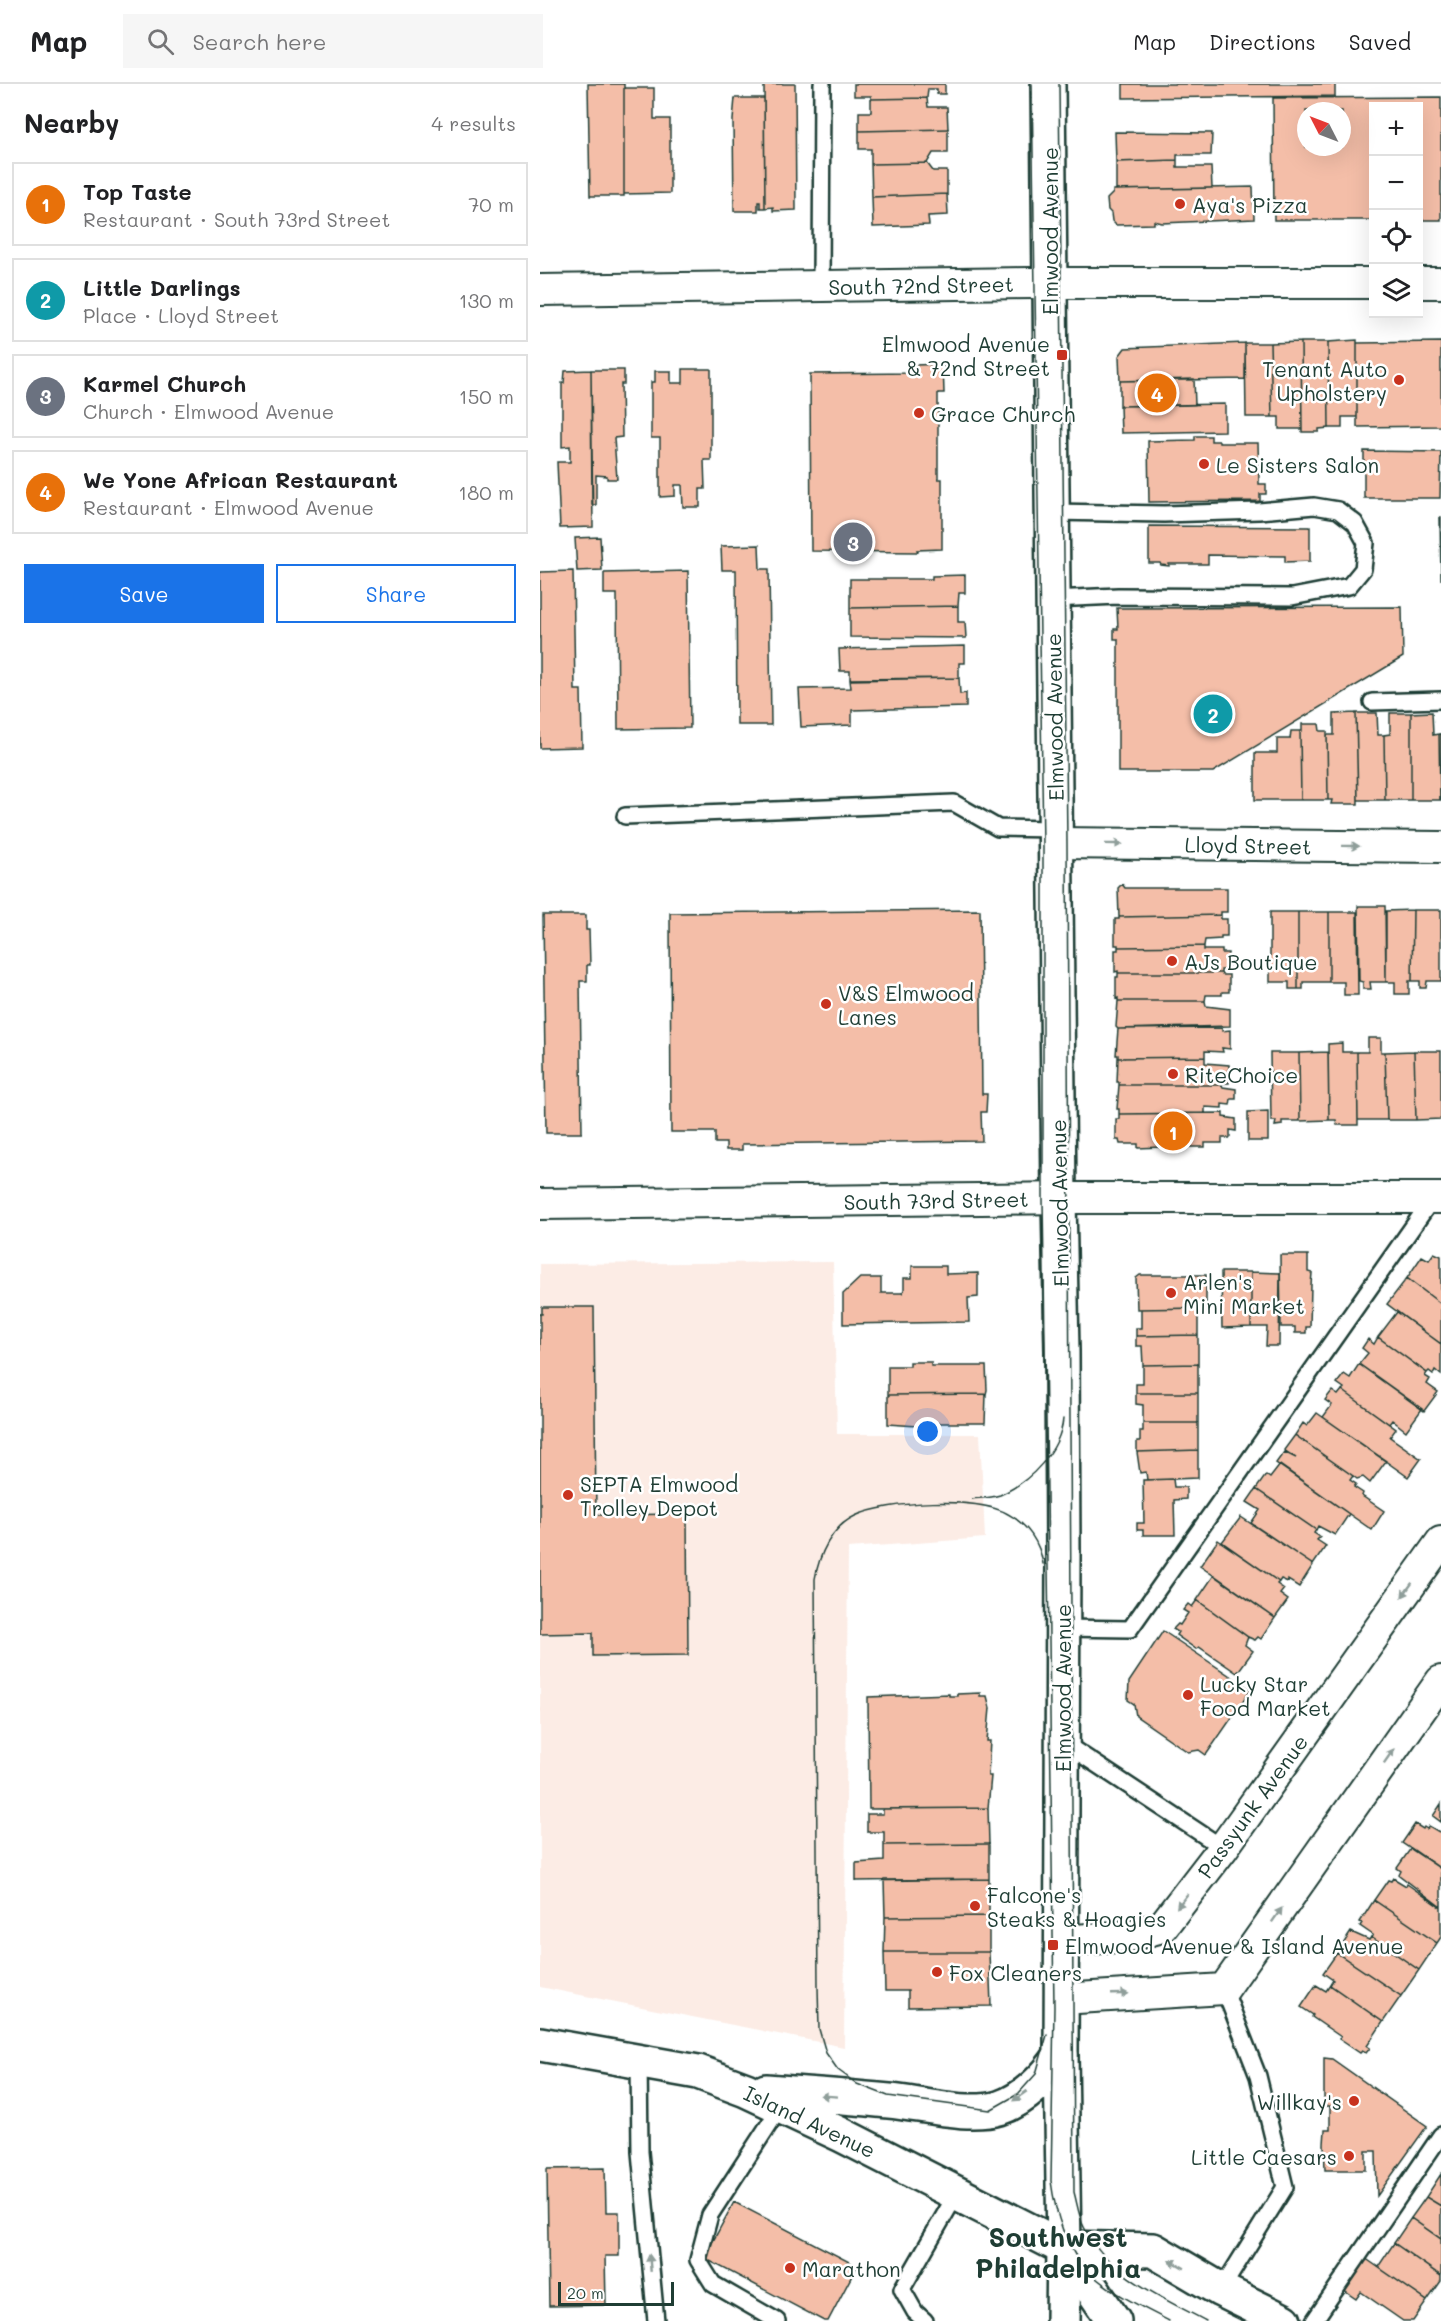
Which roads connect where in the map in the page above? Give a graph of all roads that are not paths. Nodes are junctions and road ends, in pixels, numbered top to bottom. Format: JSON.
{"nodes":[{"id":1,"x":822,"y":84,"type":"edge"},
{"id":2,"x":1048,"y":84,"type":"edge"},
{"id":3,"x":1049,"y":283,"type":"junction"},
{"id":4,"x":1369,"y":283,"type":"edge"},
{"id":5,"x":1423,"y":283,"type":"edge"},
{"id":6,"x":1441,"y":283,"type":"edge"},
{"id":7,"x":821,"y":286,"type":"junction"},
{"id":8,"x":540,"y":290,"type":"edge"},
{"id":9,"x":1052,"y":512,"type":"junction"},
{"id":10,"x":1053,"y":599,"type":"junction"},
{"id":11,"x":1441,"y":700,"type":"edge"},
{"id":12,"x":1372,"y":702,"type":"dead end"},
{"id":13,"x":625,"y":816,"type":"dead end"},
{"id":14,"x":1055,"y":836,"type":"junction"},
{"id":15,"x":1441,"y":847,"type":"edge"},
{"id":16,"x":1059,"y":1198,"type":"junction"},
{"id":17,"x":1437,"y":1198,"type":"edge"},
{"id":18,"x":540,"y":1204,"type":"edge"},
{"id":19,"x":1441,"y":1542,"type":"edge"},
{"id":20,"x":1061,"y":1628,"type":"junction"},
{"id":21,"x":1441,"y":1681,"type":"edge"},
{"id":22,"x":1061,"y":1741,"type":"junction"},
{"id":23,"x":1223,"y":1848,"type":"junction"},
{"id":24,"x":1062,"y":1941,"type":"junction"},
{"id":25,"x":1224,"y":1989,"type":"junction"},
{"id":26,"x":1061,"y":1999,"type":"junction"},
{"id":27,"x":540,"y":2044,"type":"edge"},
{"id":28,"x":1060,"y":2055,"type":"junction"},
{"id":29,"x":639,"y":2061,"type":"junction"},
{"id":30,"x":746,"y":2090,"type":"junction"},
{"id":31,"x":781,"y":2106,"type":"junction"},
{"id":32,"x":1441,"y":2135,"type":"edge"},
{"id":33,"x":957,"y":2193,"type":"junction"},
{"id":34,"x":1064,"y":2248,"type":"junction"},
{"id":35,"x":1221,"y":2290,"type":"junction"},
{"id":36,"x":656,"y":2321,"type":"edge"},
{"id":37,"x":777,"y":2321,"type":"edge"},
{"id":38,"x":925,"y":2321,"type":"edge"},
{"id":39,"x":1063,"y":2321,"type":"edge"},
{"id":40,"x":1114,"y":2321,"type":"edge"},
{"id":41,"x":1284,"y":2321,"type":"edge"},
{"id":42,"x":1314,"y":2321,"type":"edge"}],
"edges":[{"from":1,"to":7,"type":"lane"},
{"from":2,"to":3,"type":"street","name":"Elmwood Avenue"},
{"from":3,"to":4,"type":"street","name":"South 72nd Street"},
{"from":3,"to":7,"type":"street","name":"South 72nd Street"},
{"from":3,"to":9,"type":"street","name":"Elmwood Avenue"},
{"from":5,"to":6,"type":"street"},
{"from":7,"to":8,"type":"street","name":"South 72nd Street"},
{"from":9,"to":10,"type":"street","name":"Elmwood Avenue"},
{"from":9,"to":10,"type":"lane"},
{"from":10,"to":14,"type":"street","name":"Elmwood Avenue"},
{"from":11,"to":12,"type":"lane"},
{"from":13,"to":14,"type":"lane"},
{"from":14,"to":15,"type":"street","name":"Lloyd Street","one_way":true},
{"from":14,"to":16,"type":"street","name":"Elmwood Avenue"},
{"from":16,"to":17,"type":"street","name":"South 73rd Street"},
{"from":16,"to":18,"type":"street","name":"South 73rd Street"},
{"from":16,"to":20,"type":"street","name":"Elmwood Avenue"},
{"from":17,"to":20,"type":"lane"},
{"from":19,"to":23,"type":"street","name":"Passyunk Avenue","one_way":true},
{"from":20,"to":22,"type":"street","name":"Elmwood Avenue"},
{"from":25,"to":21,"type":"street","one_way":true},
{"from":22,"to":23,"type":"lane"},
{"from":22,"to":24,"type":"street","name":"Elmwood Avenue"},
{"from":23,"to":24,"type":"street","name":"Passyunk Avenue","one_way":true},
{"from":24,"to":26,"type":"street","name":"Elmwood Avenue"},
{"from":26,"to":25,"type":"street","one_way":true},
{"from":25,"to":35,"type":"lane"},
{"from":26,"to":28,"type":"street","name":"Elmwood Avenue"},
{"from":27,"to":29,"type":"street","name":"Island Avenue"},
{"from":28,"to":30,"type":"street","one_way":true},
{"from":28,"to":34,"type":"street","name":"Elmwood Avenue"},
{"from":29,"to":30,"type":"street","name":"Island Avenue"},
{"from":36,"to":29,"type":"lane","one_way":true},
{"from":30,"to":31,"type":"street","name":"Island Avenue"},
{"from":31,"to":33,"type":"street","name":"Island Avenue"},
{"from":31,"to":37,"type":"lane"},
{"from":32,"to":42,"type":"lane"},
{"from":33,"to":34,"type":"street","name":"Island Avenue"},
{"from":33,"to":38,"type":"lane"},
{"from":35,"to":34,"type":"street","name":"Island Avenue","one_way":true},
{"from":34,"to":39,"type":"street","name":"Elmwood Avenue"},
{"from":34,"to":40,"type":"street","name":"Island Avenue"},
{"from":35,"to":41,"type":"street","name":"Island Avenue"}]}
